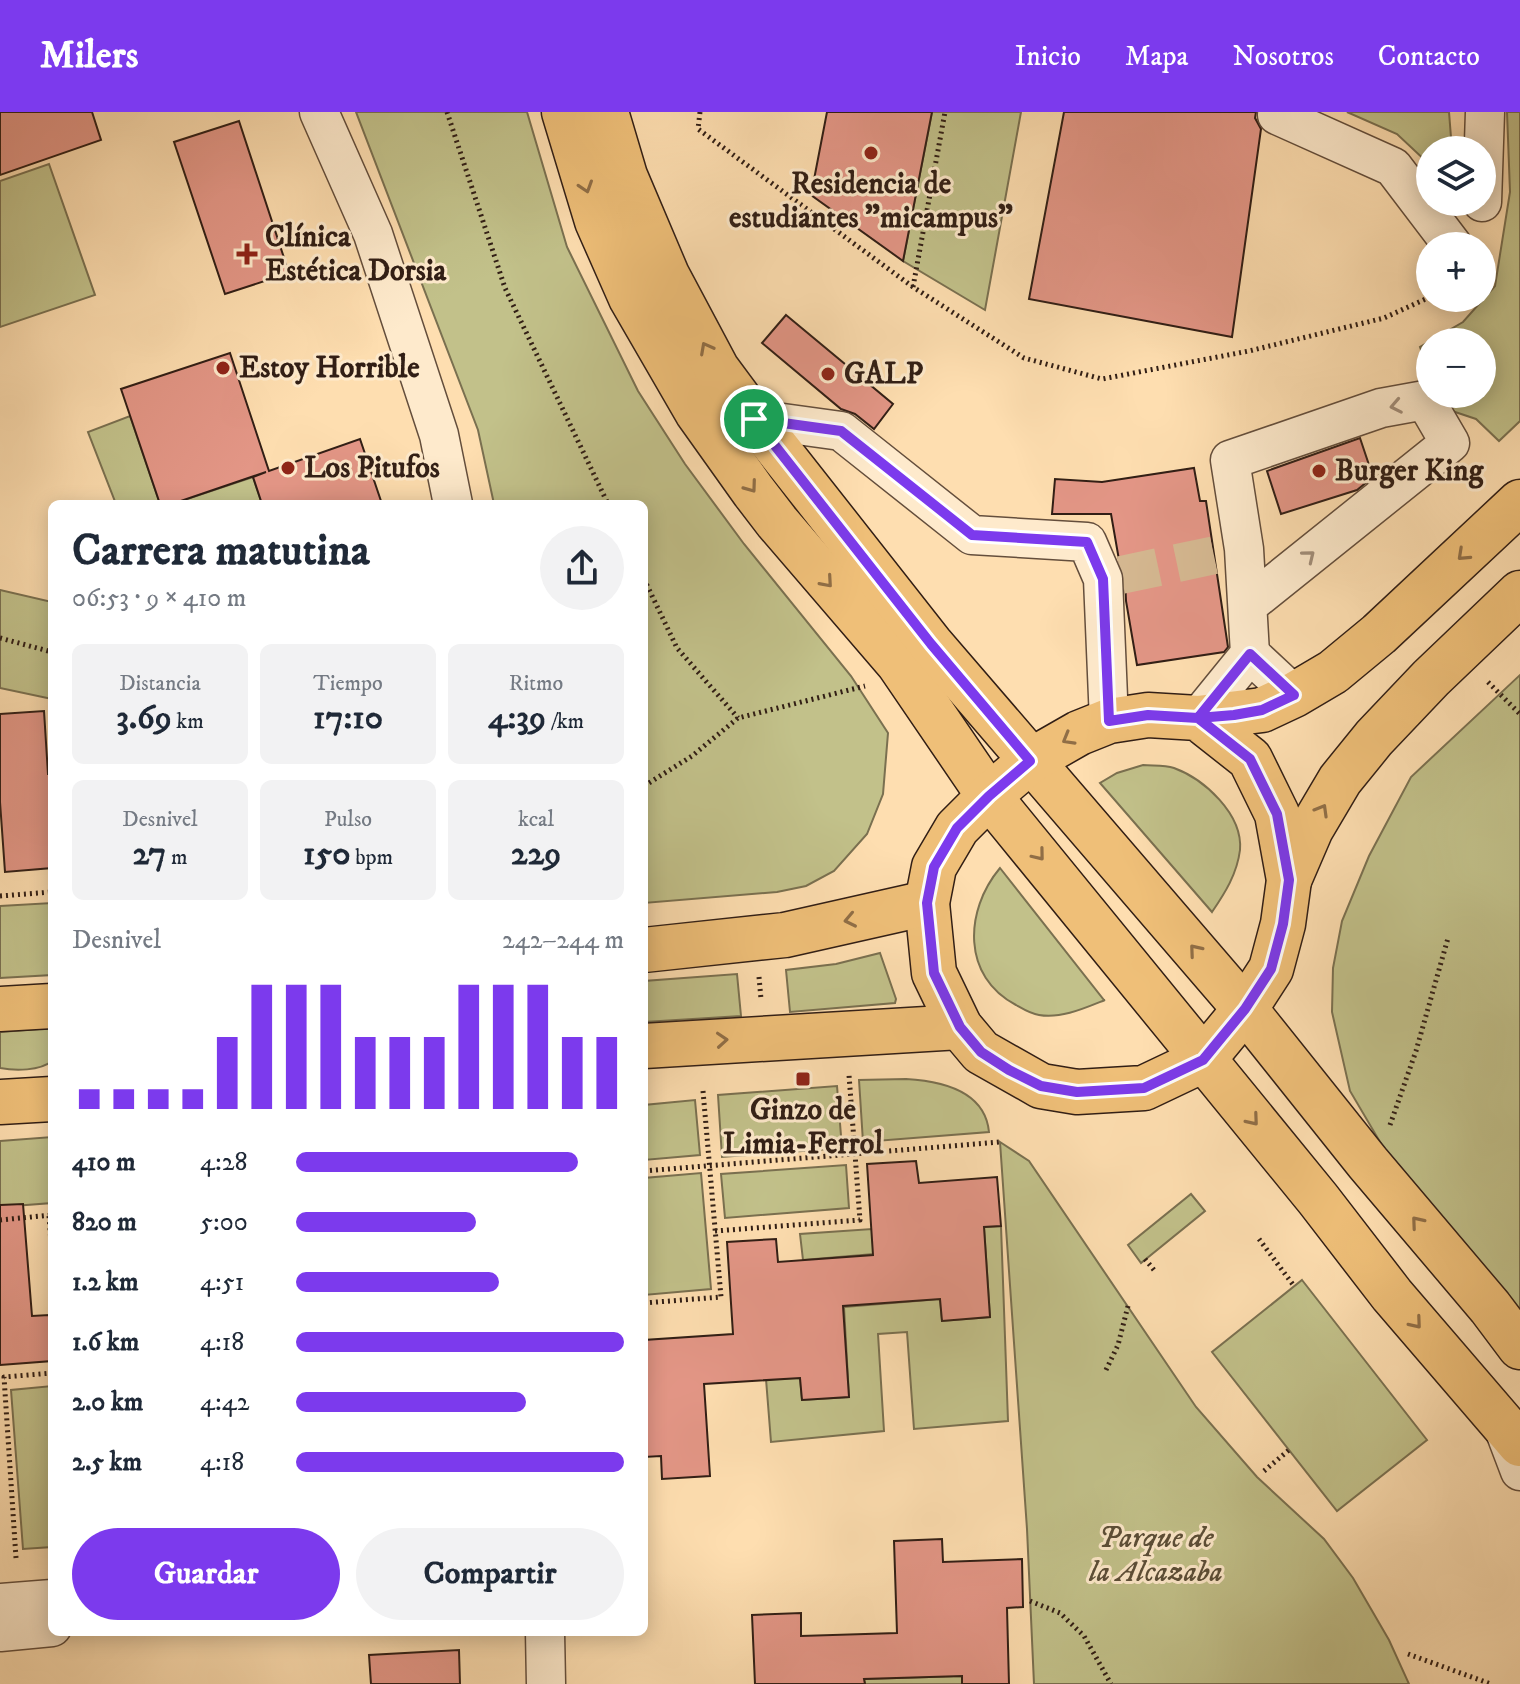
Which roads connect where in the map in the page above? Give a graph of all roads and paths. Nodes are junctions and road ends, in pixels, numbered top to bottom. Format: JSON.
{"nodes":[{"id":1,"x":319,"y":112,"type":"edge"},
{"id":2,"x":447,"y":112,"type":"edge"},
{"id":3,"x":564,"y":112,"type":"edge"},
{"id":4,"x":606,"y":112,"type":"edge"},
{"id":5,"x":700,"y":112,"type":"edge"},
{"id":6,"x":945,"y":112,"type":"edge"},
{"id":7,"x":1485,"y":112,"type":"edge"},
{"id":8,"x":1277,"y":115,"type":"dead end"},
{"id":9,"x":1484,"y":136,"type":"edge"},
{"id":10,"x":1442,"y":232,"type":"edge"},
{"id":11,"x":913,"y":287,"type":"junction"},
{"id":12,"x":1416,"y":303,"type":"edge"},
{"id":13,"x":754,"y":419,"type":"junction"},
{"id":14,"x":452,"y":500,"type":"edge"},
{"id":15,"x":606,"y":500,"type":"edge"},
{"id":16,"x":1520,"y":502,"type":"edge"},
{"id":17,"x":648,"y":587,"type":"edge"},
{"id":18,"x":1520,"y":593,"type":"edge"},
{"id":19,"x":1248,"y":605,"type":"junction"},
{"id":20,"x":0,"y":638,"type":"edge"},
{"id":21,"x":48,"y":651,"type":"edge"},
{"id":22,"x":1250,"y":654,"type":"junction"},
{"id":23,"x":1488,"y":682,"type":"dead end"},
{"id":24,"x":864,"y":687,"type":"dead end"},
{"id":25,"x":1294,"y":695,"type":"junction"},
{"id":26,"x":1520,"y":714,"type":"edge"},
{"id":27,"x":738,"y":718,"type":"junction"},
{"id":28,"x":1198,"y":718,"type":"junction"},
{"id":29,"x":1109,"y":721,"type":"junction"},
{"id":30,"x":1030,"y":761,"type":"junction"},
{"id":31,"x":648,"y":784,"type":"edge"},
{"id":32,"x":989,"y":796,"type":"junction"},
{"id":33,"x":1289,"y":880,"type":"junction"},
{"id":34,"x":48,"y":892,"type":"edge"},
{"id":35,"x":0,"y":896,"type":"edge"},
{"id":36,"x":927,"y":903,"type":"junction"},
{"id":37,"x":1448,"y":938,"type":"dead end"},
{"id":38,"x":648,"y":950,"type":"edge"},
{"id":39,"x":759,"y":971,"type":"dead end"},
{"id":40,"x":48,"y":1006,"type":"edge"},
{"id":41,"x":0,"y":1009,"type":"edge"},
{"id":42,"x":1245,"y":1009,"type":"junction"},
{"id":43,"x":762,"y":1011,"type":"dead end"},
{"id":44,"x":960,"y":1027,"type":"junction"},
{"id":45,"x":648,"y":1046,"type":"edge"},
{"id":46,"x":1203,"y":1060,"type":"junction"},
{"id":47,"x":848,"y":1070,"type":"dead end"},
{"id":48,"x":703,"y":1091,"type":"dead end"},
{"id":49,"x":48,"y":1099,"type":"edge"},
{"id":50,"x":0,"y":1102,"type":"edge"},
{"id":51,"x":1387,"y":1135,"type":"dead end"},
{"id":52,"x":1000,"y":1142,"type":"dead end"},
{"id":53,"x":855,"y":1154,"type":"junction"},
{"id":54,"x":709,"y":1165,"type":"junction"},
{"id":55,"x":648,"y":1171,"type":"edge"},
{"id":56,"x":48,"y":1216,"type":"edge"},
{"id":57,"x":0,"y":1220,"type":"edge"},
{"id":58,"x":715,"y":1231,"type":"junction"},
{"id":59,"x":1259,"y":1239,"type":"dead end"},
{"id":60,"x":1145,"y":1259,"type":"dead end"},
{"id":61,"x":1154,"y":1270,"type":"dead end"},
{"id":62,"x":1294,"y":1286,"type":"dead end"},
{"id":63,"x":648,"y":1303,"type":"edge"},
{"id":64,"x":1128,"y":1306,"type":"dead end"},
{"id":65,"x":1520,"y":1347,"type":"edge"},
{"id":66,"x":1106,"y":1370,"type":"dead end"},
{"id":67,"x":48,"y":1373,"type":"edge"},
{"id":68,"x":1510,"y":1432,"type":"edge"},
{"id":69,"x":1289,"y":1450,"type":"dead end"},
{"id":70,"x":1264,"y":1471,"type":"dead end"},
{"id":71,"x":1520,"y":1471,"type":"edge"},
{"id":72,"x":16,"y":1558,"type":"dead end"},
{"id":73,"x":48,"y":1599,"type":"edge"},
{"id":74,"x":1030,"y":1601,"type":"dead end"},
{"id":75,"x":0,"y":1603,"type":"edge"},
{"id":76,"x":48,"y":1627,"type":"edge"},
{"id":77,"x":0,"y":1632,"type":"edge"},
{"id":78,"x":545,"y":1636,"type":"edge"},
{"id":79,"x":1408,"y":1654,"type":"dead end"},
{"id":80,"x":546,"y":1684,"type":"edge"},
{"id":81,"x":1111,"y":1684,"type":"edge"},
{"id":82,"x":1491,"y":1684,"type":"edge"}],
"edges":[{"from":1,"to":14,"type":"street"},
{"from":2,"to":15,"type":"path"},
{"from":3,"to":32,"type":"main road","one_way":true},
{"from":13,"to":4,"type":"main road","one_way":true},
{"from":5,"to":11,"type":"path"},
{"from":6,"to":11,"type":"path"},
{"from":7,"to":9,"type":"street"},
{"from":8,"to":10,"type":"street"},
{"from":11,"to":12,"type":"path"},
{"from":13,"to":29,"type":"street"},
{"from":13,"to":30,"type":"main road"},
{"from":16,"to":25,"type":"main road","one_way":true},
{"from":17,"to":27,"type":"path"},
{"from":33,"to":18,"type":"main road","one_way":true},
{"from":19,"to":19,"type":"street","one_way":true},
{"from":19,"to":22,"type":"street"},
{"from":20,"to":21,"type":"path"},
{"from":22,"to":25,"type":"street"},
{"from":22,"to":28,"type":"street"},
{"from":23,"to":26,"type":"path"},
{"from":24,"to":27,"type":"path"},
{"from":25,"to":28,"type":"main road"},
{"from":27,"to":31,"type":"path"},
{"from":28,"to":29,"type":"main road"},
{"from":28,"to":33,"type":"main road"},
{"from":29,"to":30,"type":"main road","one_way":true},
{"from":30,"to":32,"type":"main road"},
{"from":42,"to":30,"type":"main road","one_way":true},
{"from":32,"to":36,"type":"main road"},
{"from":32,"to":46,"type":"main road","one_way":true},
{"from":33,"to":42,"type":"main road"},
{"from":34,"to":35,"type":"path"},
{"from":36,"to":38,"type":"main road","one_way":true},
{"from":36,"to":44,"type":"main road"},
{"from":37,"to":51,"type":"path"},
{"from":39,"to":43,"type":"path"},
{"from":40,"to":41,"type":"main road"},
{"from":42,"to":46,"type":"main road"},
{"from":65,"to":42,"type":"main road","one_way":true},
{"from":45,"to":44,"type":"main road","one_way":true},
{"from":44,"to":46,"type":"main road"},
{"from":46,"to":68,"type":"main road","one_way":true},
{"from":47,"to":53,"type":"path"},
{"from":48,"to":54,"type":"path"},
{"from":49,"to":50,"type":"main road"},
{"from":52,"to":53,"type":"path"},
{"from":53,"to":54,"type":"path"},
{"from":53,"to":58,"type":"path"},
{"from":54,"to":55,"type":"path"},
{"from":54,"to":58,"type":"path"},
{"from":56,"to":57,"type":"path"},
{"from":58,"to":63,"type":"path"},
{"from":59,"to":62,"type":"path"},
{"from":60,"to":61,"type":"path"},
{"from":64,"to":66,"type":"path"},
{"from":67,"to":72,"type":"path"},
{"from":68,"to":71,"type":"street"},
{"from":69,"to":70,"type":"path"},
{"from":73,"to":75,"type":"street"},
{"from":74,"to":81,"type":"path"},
{"from":76,"to":77,"type":"street"},
{"from":78,"to":80,"type":"street"},
{"from":79,"to":82,"type":"path"}]}
